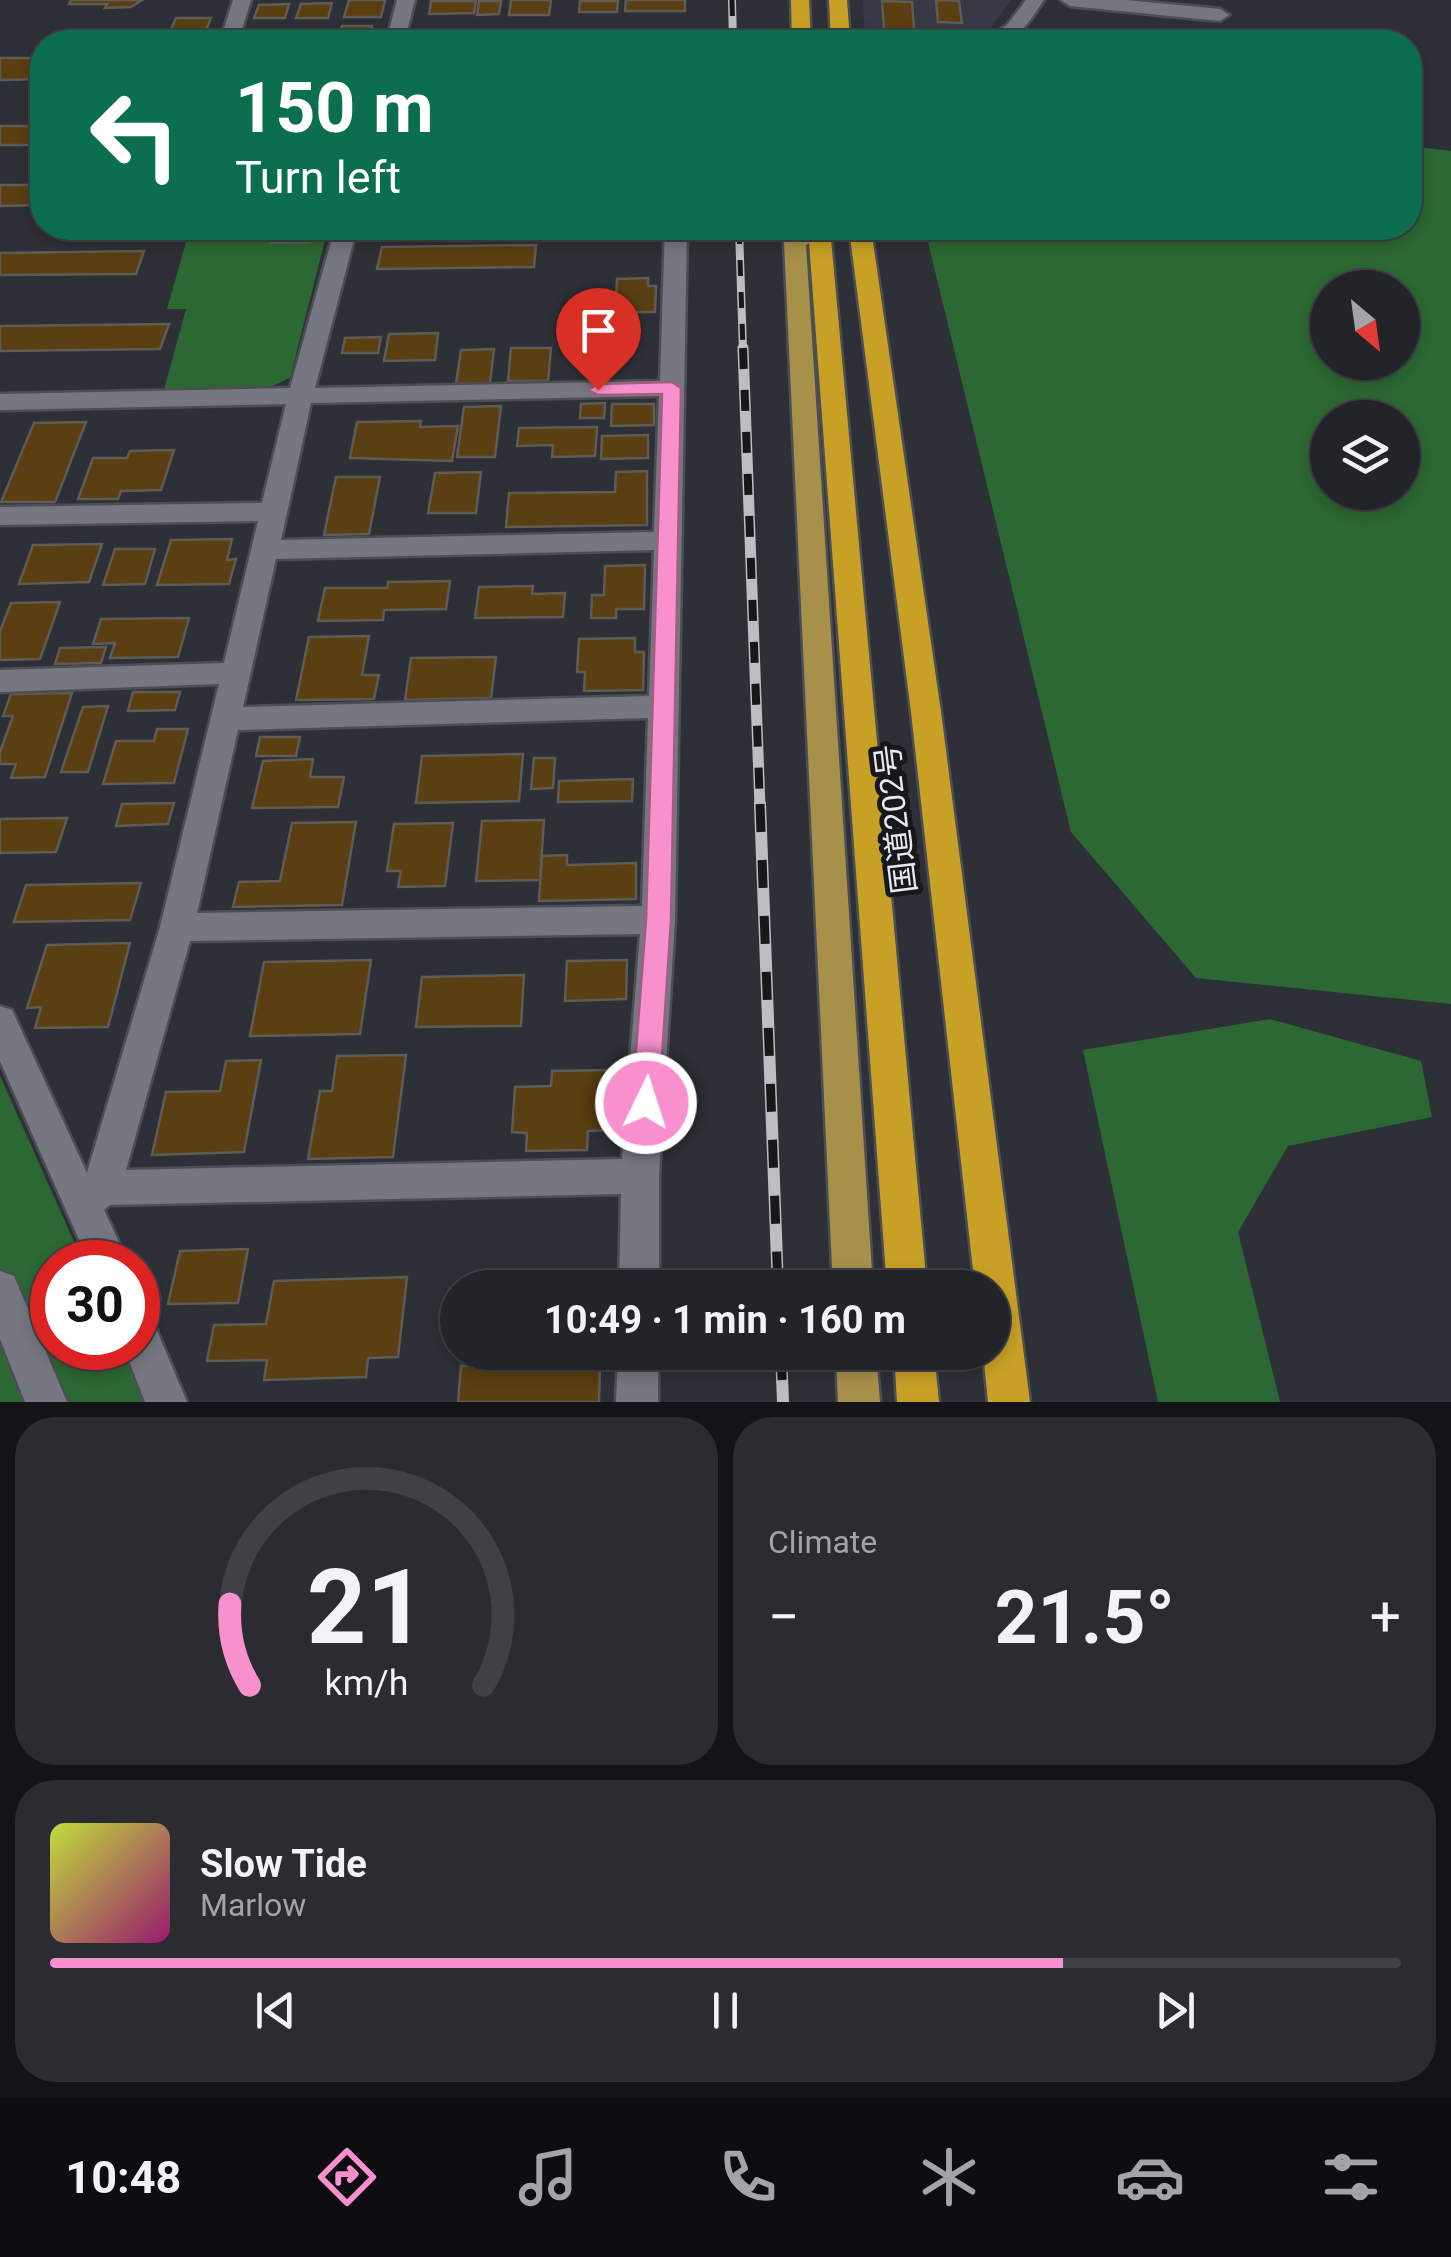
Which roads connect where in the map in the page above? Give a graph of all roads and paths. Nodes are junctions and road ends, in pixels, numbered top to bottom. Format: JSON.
{"nodes":[{"id":1,"x":242,"y":0,"type":"edge"},
{"id":2,"x":406,"y":0,"type":"edge"},
{"id":3,"x":800,"y":0,"type":"edge"},
{"id":4,"x":838,"y":0,"type":"edge"},
{"id":5,"x":1035,"y":0,"type":"edge"},
{"id":6,"x":1070,"y":0,"type":"edge"},
{"id":7,"x":1220,"y":15,"type":"dead end"},
{"id":8,"x":233,"y":30,"type":"edge"},
{"id":9,"x":398,"y":30,"type":"edge"},
{"id":10,"x":801,"y":30,"type":"edge"},
{"id":11,"x":840,"y":30,"type":"edge"},
{"id":12,"x":1011,"y":30,"type":"edge"},
{"id":13,"x":343,"y":240,"type":"edge"},
{"id":14,"x":676,"y":240,"type":"edge"},
{"id":15,"x":799,"y":240,"type":"edge"},
{"id":16,"x":820,"y":240,"type":"edge"},
{"id":17,"x":862,"y":240,"type":"edge"},
{"id":18,"x":672,"y":388,"type":"junction"},
{"id":19,"x":300,"y":398,"type":"junction"},
{"id":20,"x":0,"y":402,"type":"edge"},
{"id":21,"x":274,"y":512,"type":"junction"},
{"id":22,"x":0,"y":516,"type":"edge"},
{"id":23,"x":668,"y":541,"type":"junction"},
{"id":24,"x":265,"y":550,"type":"junction"},
{"id":25,"x":236,"y":673,"type":"junction"},
{"id":26,"x":0,"y":681,"type":"edge"},
{"id":27,"x":664,"y":707,"type":"junction"},
{"id":28,"x":225,"y":719,"type":"junction"},
{"id":29,"x":658,"y":920,"type":"junction"},
{"id":30,"x":177,"y":927,"type":"junction"},
{"id":31,"x":0,"y":1020,"type":"edge"},
{"id":32,"x":640,"y":1176,"type":"junction"},
{"id":33,"x":93,"y":1196,"type":"junction"},
{"id":34,"x":103,"y":1240,"type":"edge"},
{"id":35,"x":639,"y":1270,"type":"edge"},
{"id":36,"x":852,"y":1270,"type":"edge"},
{"id":37,"x":906,"y":1270,"type":"edge"},
{"id":38,"x":0,"y":1290,"type":"edge"},
{"id":39,"x":153,"y":1370,"type":"edge"},
{"id":40,"x":638,"y":1370,"type":"edge"},
{"id":41,"x":857,"y":1370,"type":"edge"},
{"id":42,"x":915,"y":1370,"type":"edge"},
{"id":43,"x":46,"y":1402,"type":"edge"},
{"id":44,"x":166,"y":1402,"type":"edge"},
{"id":45,"x":637,"y":1402,"type":"edge"},
{"id":46,"x":859,"y":1402,"type":"edge"},
{"id":47,"x":918,"y":1402,"type":"edge"},
{"id":48,"x":1008,"y":1402,"type":"edge"}],
"edges":[{"from":1,"to":8,"type":"street"},
{"from":2,"to":9,"type":"street"},
{"from":3,"to":10,"type":"highway"},
{"from":4,"to":11,"type":"highway"},
{"from":5,"to":12,"type":"street"},
{"from":6,"to":7,"type":"street"},
{"from":13,"to":19,"type":"street"},
{"from":14,"to":18,"type":"street"},
{"from":15,"to":36,"type":"main road"},
{"from":16,"to":37,"type":"highway","name":"国道202号"},
{"from":17,"to":48,"type":"highway","name":"国道202号"},
{"from":18,"to":19,"type":"street"},
{"from":18,"to":23,"type":"street"},
{"from":19,"to":20,"type":"street"},
{"from":19,"to":21,"type":"street"},
{"from":21,"to":22,"type":"street"},
{"from":21,"to":24,"type":"street"},
{"from":23,"to":24,"type":"street"},
{"from":23,"to":27,"type":"street"},
{"from":24,"to":25,"type":"street"},
{"from":25,"to":26,"type":"street"},
{"from":25,"to":28,"type":"street"},
{"from":27,"to":28,"type":"street"},
{"from":27,"to":29,"type":"street"},
{"from":28,"to":30,"type":"street"},
{"from":29,"to":30,"type":"street"},
{"from":29,"to":32,"type":"street"},
{"from":30,"to":33,"type":"street"},
{"from":31,"to":33,"type":"street"},
{"from":32,"to":33,"type":"street"},
{"from":32,"to":35,"type":"street"},
{"from":33,"to":34,"type":"street"},
{"from":38,"to":43,"type":"street"},
{"from":39,"to":44,"type":"street"},
{"from":40,"to":45,"type":"street"},
{"from":41,"to":46,"type":"main road"},
{"from":42,"to":47,"type":"highway"}]}
